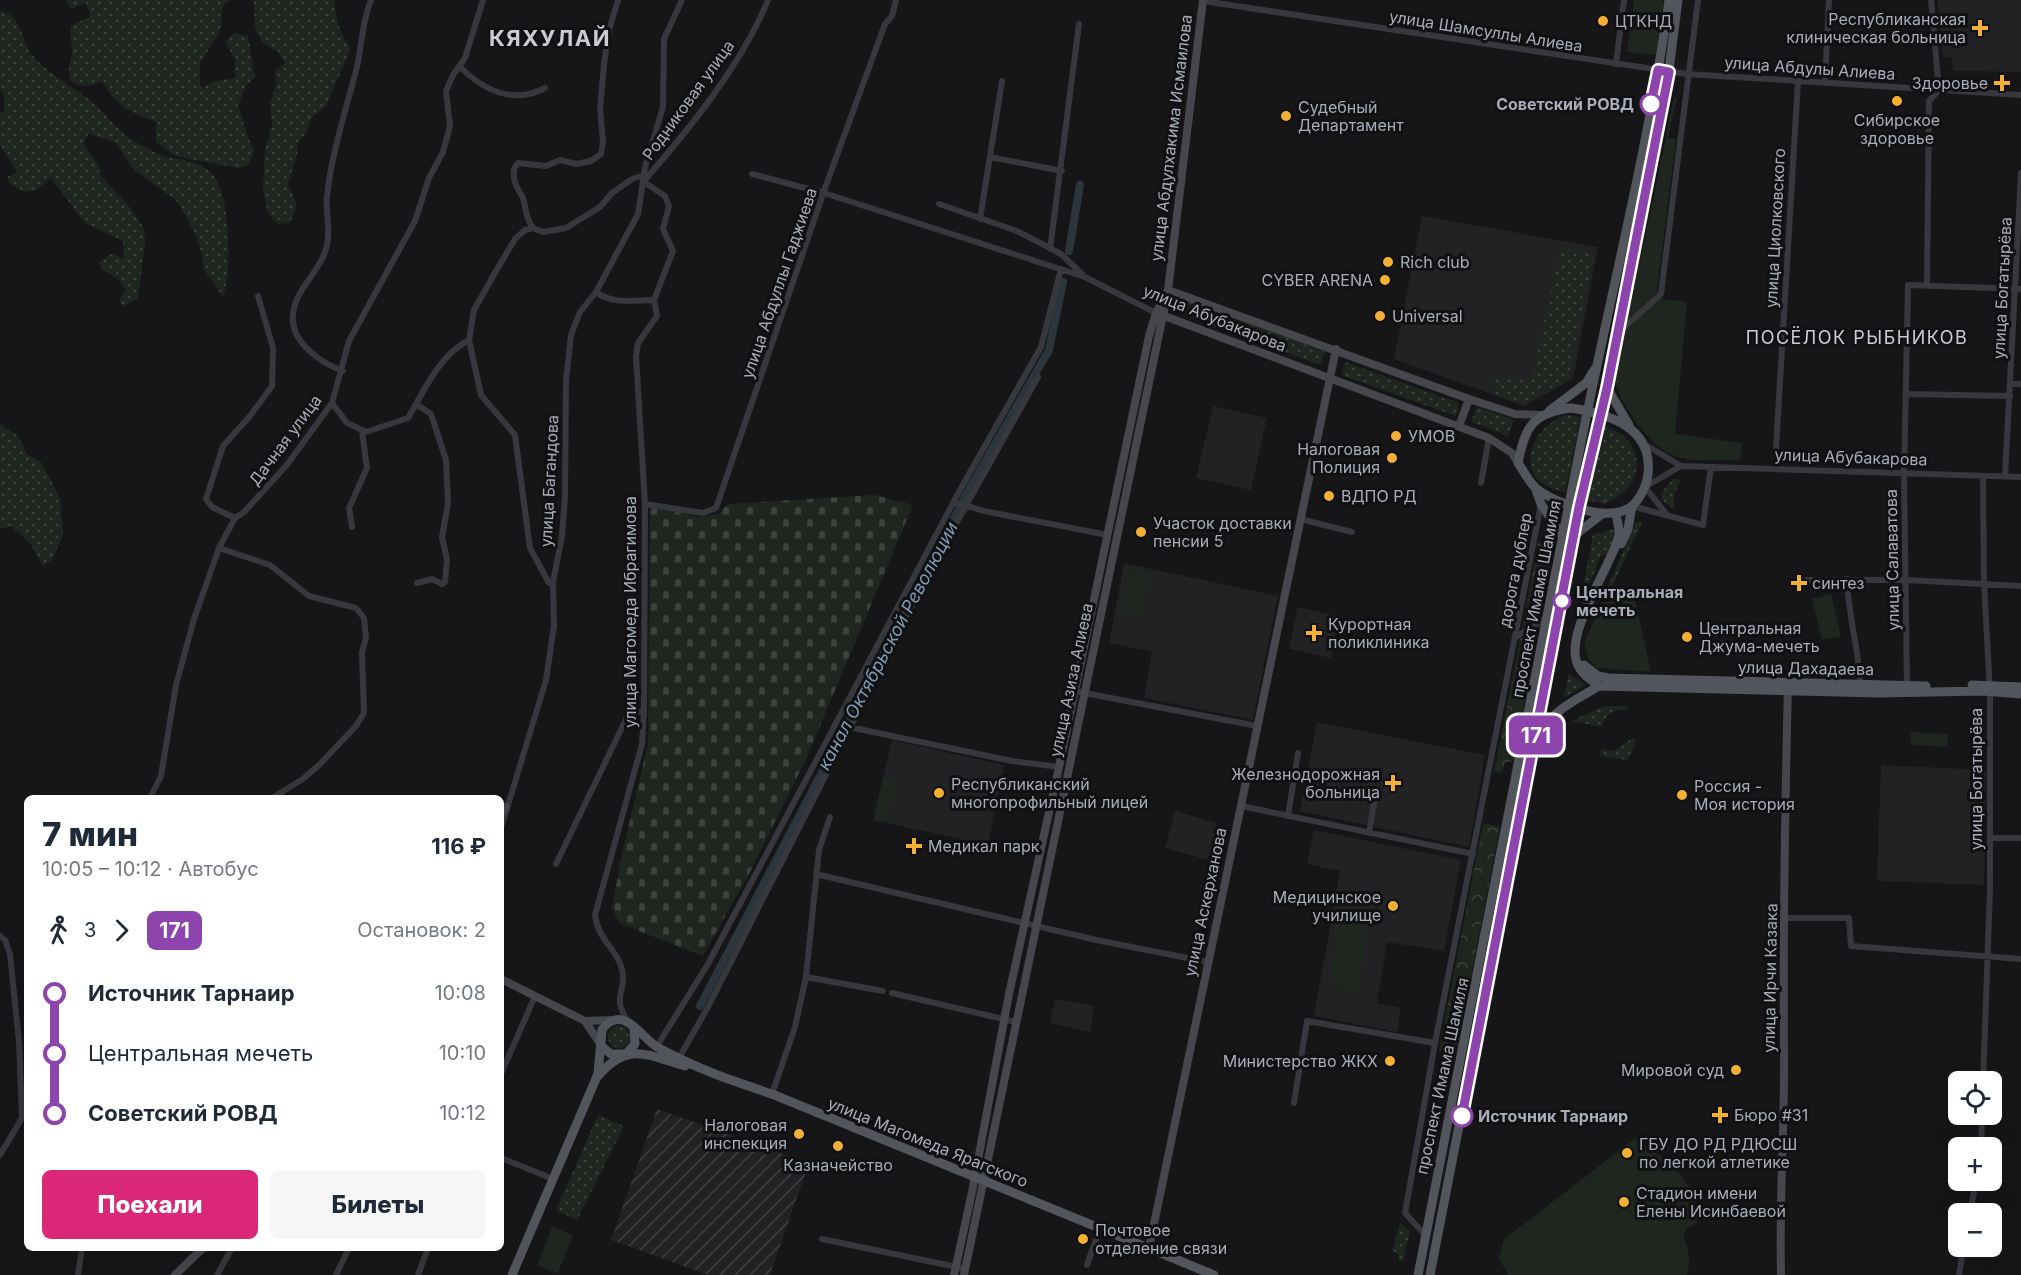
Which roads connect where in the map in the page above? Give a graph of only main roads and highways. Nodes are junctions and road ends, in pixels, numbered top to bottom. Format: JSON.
{"nodes":[{"id":1,"x":1669,"y":0,"type":"edge"},
{"id":2,"x":1678,"y":0,"type":"edge"},
{"id":3,"x":1203,"y":1,"type":"edge"},
{"id":4,"x":1168,"y":290,"type":"junction"},
{"id":5,"x":1160,"y":315,"type":"junction"},
{"id":6,"x":1336,"y":349,"type":"junction"},
{"id":7,"x":1597,"y":366,"type":"junction"},
{"id":8,"x":1329,"y":379,"type":"junction"},
{"id":9,"x":1607,"y":388,"type":"junction"},
{"id":10,"x":1469,"y":399,"type":"junction"},
{"id":11,"x":1587,"y":411,"type":"junction"},
{"id":12,"x":1545,"y":413,"type":"junction"},
{"id":13,"x":1600,"y":415,"type":"junction"},
{"id":14,"x":1459,"y":426,"type":"junction"},
{"id":15,"x":1630,"y":427,"type":"junction"},
{"id":16,"x":1518,"y":463,"type":"junction"},
{"id":17,"x":1535,"y":487,"type":"junction"},
{"id":18,"x":1574,"y":506,"type":"junction"},
{"id":19,"x":1632,"y":506,"type":"junction"},
{"id":20,"x":1616,"y":513,"type":"junction"},
{"id":21,"x":1602,"y":514,"type":"junction"},
{"id":22,"x":1575,"y":535,"type":"junction"},
{"id":23,"x":1563,"y":537,"type":"junction"},
{"id":24,"x":1599,"y":686,"type":"junction"},
{"id":25,"x":1788,"y":686,"type":"junction"},
{"id":26,"x":2021,"y":687,"type":"edge"},
{"id":27,"x":1990,"y":688,"type":"junction"},
{"id":28,"x":2021,"y":694,"type":"edge"},
{"id":29,"x":1533,"y":754,"type":"junction"},
{"id":30,"x":504,"y":980,"type":"edge"},
{"id":31,"x":585,"y":1020,"type":"junction"},
{"id":32,"x":612,"y":1020,"type":"junction"},
{"id":33,"x":631,"y":1026,"type":"junction"},
{"id":34,"x":601,"y":1046,"type":"junction"},
{"id":35,"x":623,"y":1055,"type":"junction"},
{"id":36,"x":702,"y":1071,"type":"junction"},
{"id":37,"x":974,"y":1178,"type":"junction"},
{"id":38,"x":553,"y":1179,"type":"junction"},
{"id":39,"x":984,"y":1182,"type":"junction"},
{"id":40,"x":1149,"y":1248,"type":"junction"},
{"id":41,"x":194,"y":1252,"type":"edge"},
{"id":42,"x":955,"y":1271,"type":"edge"},
{"id":43,"x":965,"y":1272,"type":"edge"},
{"id":44,"x":175,"y":1275,"type":"edge"},
{"id":45,"x":512,"y":1275,"type":"edge"},
{"id":46,"x":1214,"y":1275,"type":"edge"},
{"id":47,"x":1418,"y":1275,"type":"edge"},
{"id":48,"x":1430,"y":1275,"type":"edge"},
{"id":49,"x":1780,"y":1275,"type":"edge"}],
"edges":[{"from":1,"to":7,"type":"main road","name":"проспект Имама Шамиля"},
{"from":2,"to":9,"type":"main road","name":"проспект Имама Шамиля"},
{"from":3,"to":4,"type":"main road","name":"улица Абдулхакима Исмаилова"},
{"from":4,"to":5,"type":"main road","name":"улица Абдулхакима Исмаилова"},
{"from":4,"to":6,"type":"main road","name":"улица Абубакарова"},
{"from":5,"to":8,"type":"main road","name":"улица Абубакарова"},
{"from":5,"to":37,"type":"main road","name":"улица Азиза Алиева"},
{"from":5,"to":39,"type":"main road","name":"улица Азиза Алиева"},
{"from":6,"to":8,"type":"main road","name":"улица Аскерханова"},
{"from":6,"to":10,"type":"main road","name":"улица Абубакарова"},
{"from":7,"to":11,"type":"main road","name":"проспект Имама Шамиля"},
{"from":7,"to":12,"type":"main road"},
{"from":8,"to":14,"type":"main road","name":"улица Абубакарова"},
{"from":8,"to":40,"type":"main road","name":"улица Аскерханова"},
{"from":9,"to":13,"type":"main road","name":"проспект Имама Шамиля"},
{"from":9,"to":15,"type":"main road"},
{"from":10,"to":12,"type":"main road","name":"улица Абубакарова"},
{"from":10,"to":14,"type":"main road"},
{"from":11,"to":12,"type":"main road","name":"улица Абубакарова"},
{"from":11,"to":13,"type":"main road","name":"улица Абубакарова"},
{"from":11,"to":18,"type":"main road","name":"проспект Имама Шамиля"},
{"from":12,"to":16,"type":"main road"},
{"from":13,"to":15,"type":"main road","name":"улица Абубакарова"},
{"from":13,"to":18,"type":"main road","name":"проспект Имама Шамиля"},
{"from":14,"to":16,"type":"main road","name":"улица Абубакарова"},
{"from":15,"to":19,"type":"main road","name":"улица Абубакарова"},
{"from":16,"to":17,"type":"main road","name":"улица Абубакарова"},
{"from":17,"to":18,"type":"main road","name":"улица Абубакарова"},
{"from":17,"to":23,"type":"main road"},
{"from":18,"to":21,"type":"main road","name":"улица Абубакарова"},
{"from":18,"to":22,"type":"main road","name":"проспект Имама Шамиля"},
{"from":18,"to":23,"type":"main road","name":"проспект Имама Шамиля"},
{"from":19,"to":20,"type":"main road","name":"улица Абубакарова"},
{"from":19,"to":25,"type":"main road","name":"улица Дахадаева"},
{"from":20,"to":21,"type":"main road","name":"улица Абубакарова"},
{"from":20,"to":24,"type":"main road"},
{"from":21,"to":22,"type":"main road"},
{"from":22,"to":29,"type":"main road","name":"проспект Имама Шамиля"},
{"from":23,"to":47,"type":"main road","name":"проспект Имама Шамиля"},
{"from":24,"to":25,"type":"main road","name":"улица Дахадаева"},
{"from":24,"to":29,"type":"main road"},
{"from":25,"to":27,"type":"main road","name":"улица Дахадаева"},
{"from":25,"to":49,"type":"main road","name":"улица Ирчи Казака"},
{"from":26,"to":27,"type":"main road","name":"улица Дахадаева"},
{"from":27,"to":28,"type":"main road","name":"улица Дахадаева"},
{"from":29,"to":48,"type":"main road","name":"проспект Имама Шамиля"},
{"from":30,"to":31,"type":"main road"},
{"from":31,"to":32,"type":"main road"},
{"from":31,"to":34,"type":"main road"},
{"from":32,"to":33,"type":"main road"},
{"from":32,"to":34,"type":"main road"},
{"from":33,"to":35,"type":"main road"},
{"from":33,"to":36,"type":"main road","name":"улица Магомеда Ярагского"},
{"from":34,"to":35,"type":"main road"},
{"from":34,"to":38,"type":"main road"},
{"from":35,"to":36,"type":"main road"},
{"from":35,"to":38,"type":"main road"},
{"from":36,"to":37,"type":"main road","name":"улица Магомеда Ярагского"},
{"from":37,"to":39,"type":"main road","name":"улица Магомеда Ярагского"},
{"from":37,"to":42,"type":"main road","name":"улица Азиза Алиева"},
{"from":38,"to":45,"type":"main road"},
{"from":39,"to":40,"type":"main road","name":"улица Магомеда Ярагского"},
{"from":39,"to":43,"type":"main road","name":"улица Азиза Алиева"},
{"from":40,"to":46,"type":"main road","name":"улица Магомеда Ярагского"},
{"from":41,"to":44,"type":"main road"}]}
